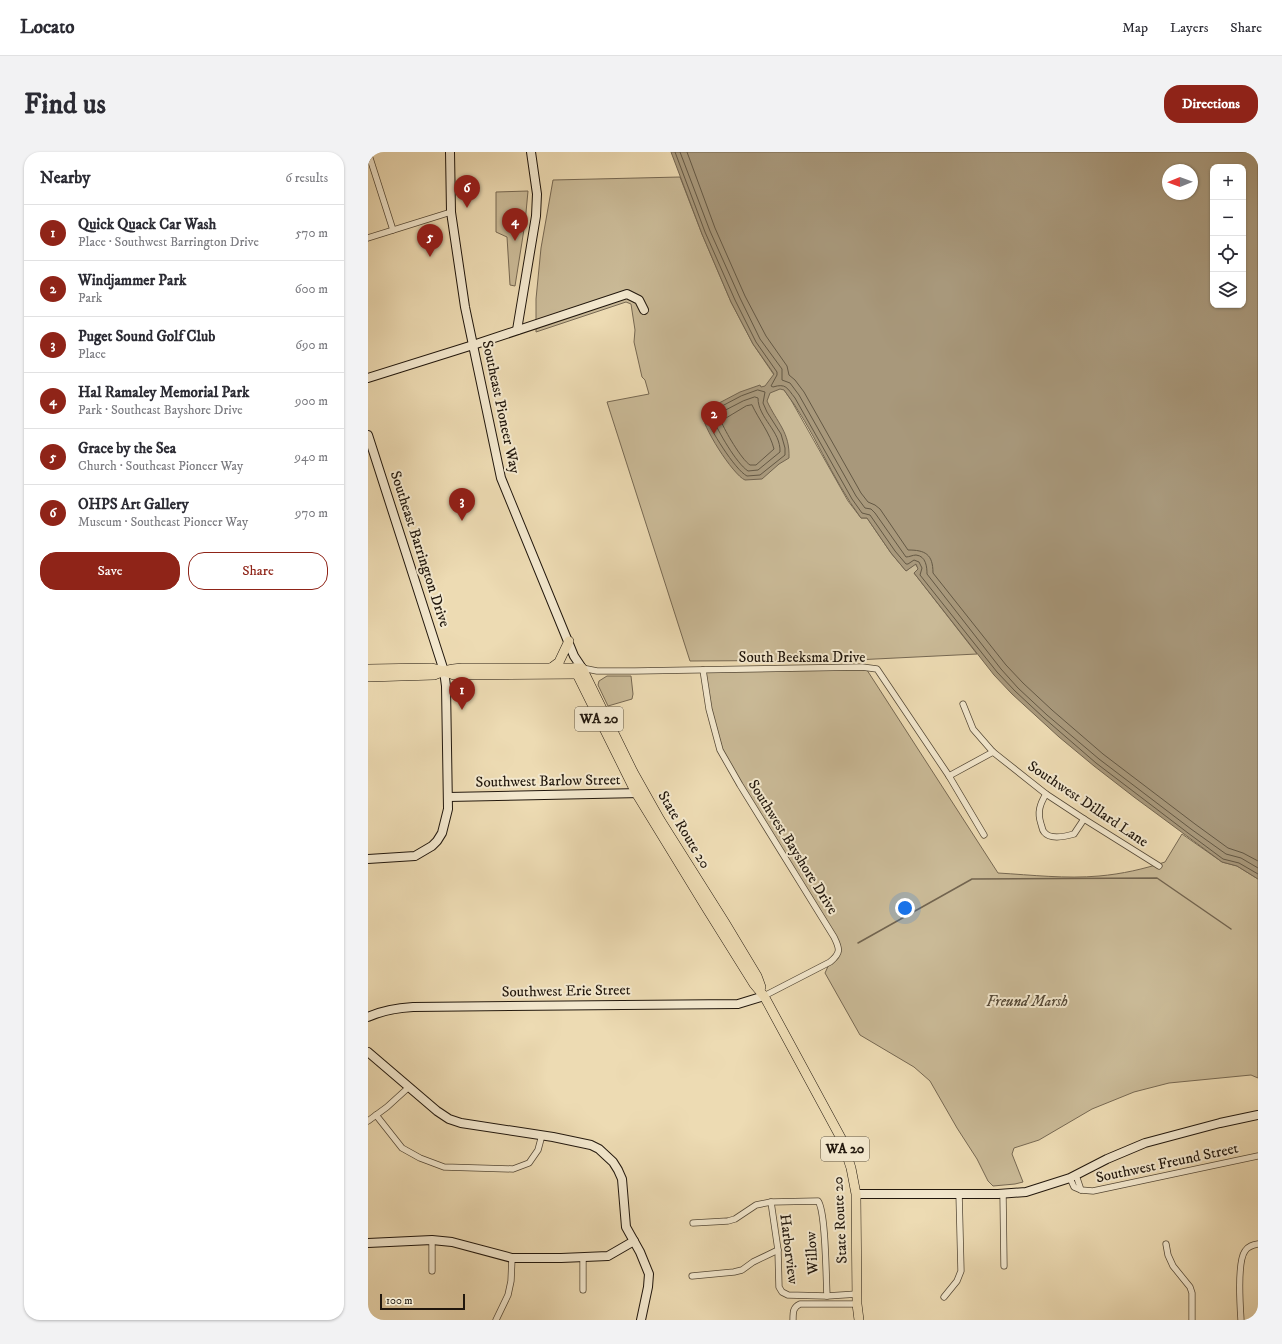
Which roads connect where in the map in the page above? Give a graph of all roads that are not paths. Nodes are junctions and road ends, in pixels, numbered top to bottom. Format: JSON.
{"nodes":[{"id":1,"x":368,"y":152,"type":"edge"},
{"id":2,"x":450,"y":152,"type":"edge"},
{"id":3,"x":531,"y":152,"type":"edge"},
{"id":4,"x":451,"y":212,"type":"junction"},
{"id":5,"x":393,"y":230,"type":"junction"},
{"id":6,"x":368,"y":238,"type":"edge"},
{"id":7,"x":644,"y":310,"type":"dead end"},
{"id":8,"x":517,"y":330,"type":"junction"},
{"id":9,"x":473,"y":345,"type":"junction"},
{"id":10,"x":368,"y":378,"type":"edge"},
{"id":11,"x":368,"y":434,"type":"edge"},
{"id":12,"x":568,"y":641,"type":"junction"},
{"id":13,"x":551,"y":668,"type":"junction"},
{"id":14,"x":368,"y":669,"type":"edge"},
{"id":15,"x":703,"y":670,"type":"junction"},
{"id":16,"x":444,"y":671,"type":"junction"},
{"id":17,"x":579,"y":671,"type":"junction"},
{"id":18,"x":368,"y":677,"type":"edge"},
{"id":19,"x":963,"y":704,"type":"dead end"},
{"id":20,"x":992,"y":752,"type":"junction"},
{"id":21,"x":949,"y":776,"type":"junction"},
{"id":22,"x":636,"y":793,"type":"junction"},
{"id":23,"x":1046,"y":794,"type":"junction"},
{"id":24,"x":647,"y":796,"type":"junction"},
{"id":25,"x":448,"y":798,"type":"junction"},
{"id":26,"x":1084,"y":819,"type":"junction"},
{"id":27,"x":984,"y":835,"type":"dead end"},
{"id":28,"x":368,"y":859,"type":"edge"},
{"id":29,"x":1159,"y":866,"type":"dead end"},
{"id":30,"x":764,"y":996,"type":"junction"},
{"id":31,"x":368,"y":1017,"type":"edge"},
{"id":32,"x":368,"y":1052,"type":"edge"},
{"id":33,"x":409,"y":1087,"type":"junction"},
{"id":34,"x":376,"y":1115,"type":"junction"},
{"id":35,"x":1258,"y":1115,"type":"edge"},
{"id":36,"x":368,"y":1121,"type":"edge"},
{"id":37,"x":542,"y":1136,"type":"junction"},
{"id":38,"x":1258,"y":1156,"type":"edge"},
{"id":39,"x":1073,"y":1177,"type":"junction"},
{"id":40,"x":959,"y":1193,"type":"junction"},
{"id":41,"x":856,"y":1194,"type":"junction"},
{"id":42,"x":1002,"y":1194,"type":"junction"},
{"id":43,"x":771,"y":1202,"type":"junction"},
{"id":44,"x":693,"y":1223,"type":"dead end"},
{"id":45,"x":432,"y":1240,"type":"junction"},
{"id":46,"x":634,"y":1241,"type":"junction"},
{"id":47,"x":368,"y":1243,"type":"edge"},
{"id":48,"x":1166,"y":1244,"type":"dead end"},
{"id":49,"x":1258,"y":1244,"type":"edge"},
{"id":50,"x":778,"y":1250,"type":"junction"},
{"id":51,"x":512,"y":1258,"type":"junction"},
{"id":52,"x":582,"y":1258,"type":"junction"},
{"id":53,"x":1004,"y":1266,"type":"dead end"},
{"id":54,"x":432,"y":1271,"type":"dead end"},
{"id":55,"x":692,"y":1276,"type":"dead end"},
{"id":56,"x":584,"y":1290,"type":"dead end"},
{"id":57,"x":857,"y":1294,"type":"junction"},
{"id":58,"x":827,"y":1296,"type":"junction"},
{"id":59,"x":944,"y":1297,"type":"dead end"},
{"id":60,"x":857,"y":1304,"type":"junction"},
{"id":61,"x":496,"y":1320,"type":"edge"},
{"id":62,"x":641,"y":1320,"type":"edge"},
{"id":63,"x":793,"y":1320,"type":"edge"},
{"id":64,"x":859,"y":1320,"type":"edge"},
{"id":65,"x":1192,"y":1320,"type":"edge"},
{"id":66,"x":1241,"y":1320,"type":"edge"}],
"edges":[{"from":1,"to":5,"type":"street"},
{"from":2,"to":4,"type":"street","name":"Southeast Pioneer Way"},
{"from":3,"to":8,"type":"street"},
{"from":4,"to":5,"type":"street"},
{"from":4,"to":9,"type":"street","name":"Southeast Pioneer Way"},
{"from":5,"to":6,"type":"street"},
{"from":7,"to":8,"type":"street"},
{"from":8,"to":9,"type":"street"},
{"from":9,"to":10,"type":"street"},
{"from":9,"to":12,"type":"street","name":"Southeast Pioneer Way"},
{"from":11,"to":16,"type":"street","name":"Southeast Barrington Drive"},
{"from":12,"to":13,"type":"main road"},
{"from":12,"to":17,"type":"street","name":"Southeast Pioneer Way"},
{"from":13,"to":16,"type":"main road"},
{"from":13,"to":17,"type":"main road"},
{"from":14,"to":16,"type":"main road"},
{"from":15,"to":17,"type":"street","name":"South Beeksma Drive"},
{"from":15,"to":21,"type":"street","name":"South Beeksma Drive"},
{"from":15,"to":30,"type":"street","name":"Southwest Bayshore Drive"},
{"from":16,"to":17,"type":"main road"},
{"from":16,"to":18,"type":"main road"},
{"from":16,"to":25,"type":"street","name":"Southeast Barrington Drive"},
{"from":17,"to":22,"type":"main road","number":"WA 20"},
{"from":17,"to":24,"type":"main road","name":"State Route 20","number":"WA 20"},
{"from":19,"to":20,"type":"street","name":"Southwest Dillard Lane"},
{"from":20,"to":21,"type":"street"},
{"from":20,"to":23,"type":"street","name":"Southwest Dillard Lane"},
{"from":21,"to":27,"type":"street","name":"South Beeksma Drive"},
{"from":22,"to":24,"type":"street","name":"Southwest Barlow Street"},
{"from":22,"to":25,"type":"street","name":"Southwest Barlow Street"},
{"from":22,"to":30,"type":"main road","name":"State Route 20","number":"WA 20"},
{"from":23,"to":26,"type":"street","name":"Southwest Dillard Lane"},
{"from":23,"to":26,"type":"street"},
{"from":24,"to":30,"type":"main road","name":"State Route 20","number":"WA 20"},
{"from":25,"to":28,"type":"street","name":"Southeast Barrington Drive"},
{"from":26,"to":29,"type":"street","name":"Southwest Dillard Lane"},
{"from":30,"to":31,"type":"street","name":"Southwest Erie Street"},
{"from":30,"to":41,"type":"main road","name":"State Route 20","number":"WA 20"},
{"from":32,"to":33,"type":"street"},
{"from":33,"to":34,"type":"street"},
{"from":33,"to":37,"type":"street"},
{"from":34,"to":36,"type":"street"},
{"from":34,"to":37,"type":"street"},
{"from":35,"to":39,"type":"street"},
{"from":37,"to":46,"type":"street"},
{"from":38,"to":39,"type":"street","name":"Southwest Freund Street"},
{"from":39,"to":42,"type":"street"},
{"from":40,"to":41,"type":"street"},
{"from":40,"to":42,"type":"street"},
{"from":40,"to":59,"type":"street"},
{"from":41,"to":57,"type":"main road","name":"State Route 20","number":"WA 20"},
{"from":42,"to":53,"type":"street"},
{"from":43,"to":44,"type":"street"},
{"from":43,"to":50,"type":"street","name":"Harborview"},
{"from":43,"to":58,"type":"street","name":"Willow"},
{"from":45,"to":47,"type":"street"},
{"from":45,"to":51,"type":"street"},
{"from":45,"to":54,"type":"street"},
{"from":46,"to":52,"type":"street"},
{"from":46,"to":62,"type":"street"},
{"from":48,"to":65,"type":"street"},
{"from":49,"to":66,"type":"street"},
{"from":50,"to":55,"type":"street"},
{"from":50,"to":58,"type":"street","name":"Harborview"},
{"from":51,"to":52,"type":"street"},
{"from":51,"to":61,"type":"street"},
{"from":52,"to":56,"type":"street"},
{"from":57,"to":58,"type":"street"},
{"from":57,"to":60,"type":"main road","name":"State Route 20","number":"WA 20"},
{"from":60,"to":63,"type":"street"},
{"from":60,"to":64,"type":"main road","name":"State Route 20","number":"WA 20"}]}
